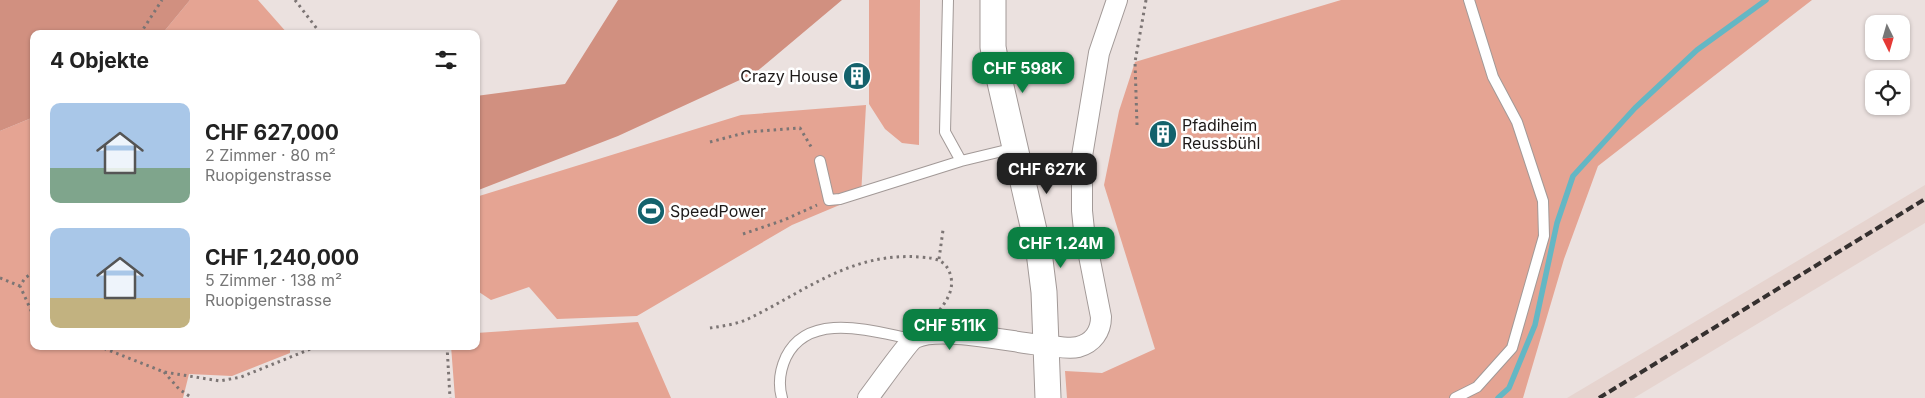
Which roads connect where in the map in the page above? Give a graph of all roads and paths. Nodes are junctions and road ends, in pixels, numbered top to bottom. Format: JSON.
{"nodes":[{"id":1,"x":162,"y":0,"type":"edge"},
{"id":2,"x":295,"y":0,"type":"edge"},
{"id":3,"x":948,"y":0,"type":"edge"},
{"id":4,"x":993,"y":0,"type":"edge"},
{"id":5,"x":1117,"y":0,"type":"edge"},
{"id":6,"x":1146,"y":0,"type":"edge"},
{"id":7,"x":1470,"y":0,"type":"edge"},
{"id":8,"x":143,"y":30,"type":"edge"},
{"id":9,"x":318,"y":30,"type":"edge"},
{"id":10,"x":1137,"y":125,"type":"dead end"},
{"id":11,"x":710,"y":142,"type":"dead end"},
{"id":12,"x":1016,"y":148,"type":"junction"},
{"id":13,"x":820,"y":161,"type":"joint"},
{"id":14,"x":961,"y":161,"type":"junction"},
{"id":15,"x":829,"y":200,"type":"junction"},
{"id":16,"x":943,"y":230,"type":"dead end"},
{"id":17,"x":743,"y":234,"type":"dead end"},
{"id":18,"x":939,"y":259,"type":"junction"},
{"id":19,"x":30,"y":275,"type":"edge"},
{"id":20,"x":0,"y":278,"type":"edge"},
{"id":21,"x":20,"y":286,"type":"junction"},
{"id":22,"x":30,"y":308,"type":"edge"},
{"id":23,"x":710,"y":328,"type":"dead end"},
{"id":24,"x":922,"y":337,"type":"junction"},
{"id":25,"x":1047,"y":346,"type":"junction"},
{"id":26,"x":108,"y":350,"type":"edge"},
{"id":27,"x":308,"y":350,"type":"edge"},
{"id":28,"x":447,"y":350,"type":"edge"},
{"id":29,"x":164,"y":372,"type":"junction"},
{"id":30,"x":192,"y":398,"type":"edge"},
{"id":31,"x":450,"y":398,"type":"edge"},
{"id":32,"x":782,"y":398,"type":"edge"},
{"id":33,"x":868,"y":398,"type":"edge"},
{"id":34,"x":1048,"y":398,"type":"edge"},
{"id":35,"x":1455,"y":398,"type":"edge"}],
"edges":[{"from":1,"to":8,"type":"path"},
{"from":2,"to":9,"type":"path"},
{"from":3,"to":14,"type":"lane"},
{"from":4,"to":12,"type":"street"},
{"from":5,"to":25,"type":"street"},
{"from":6,"to":10,"type":"path"},
{"from":7,"to":35,"type":"lane"},
{"from":11,"to":13,"type":"path"},
{"from":12,"to":14,"type":"lane"},
{"from":12,"to":25,"type":"street"},
{"from":13,"to":15,"type":"lane"},
{"from":14,"to":15,"type":"lane"},
{"from":15,"to":17,"type":"path"},
{"from":16,"to":18,"type":"path"},
{"from":18,"to":23,"type":"path"},
{"from":18,"to":24,"type":"path"},
{"from":19,"to":21,"type":"path"},
{"from":20,"to":21,"type":"path"},
{"from":21,"to":22,"type":"path"},
{"from":24,"to":25,"type":"street"},
{"from":24,"to":32,"type":"lane"},
{"from":24,"to":33,"type":"street"},
{"from":25,"to":34,"type":"street"},
{"from":26,"to":29,"type":"path"},
{"from":27,"to":29,"type":"path"},
{"from":28,"to":31,"type":"path"},
{"from":29,"to":30,"type":"path"}]}
